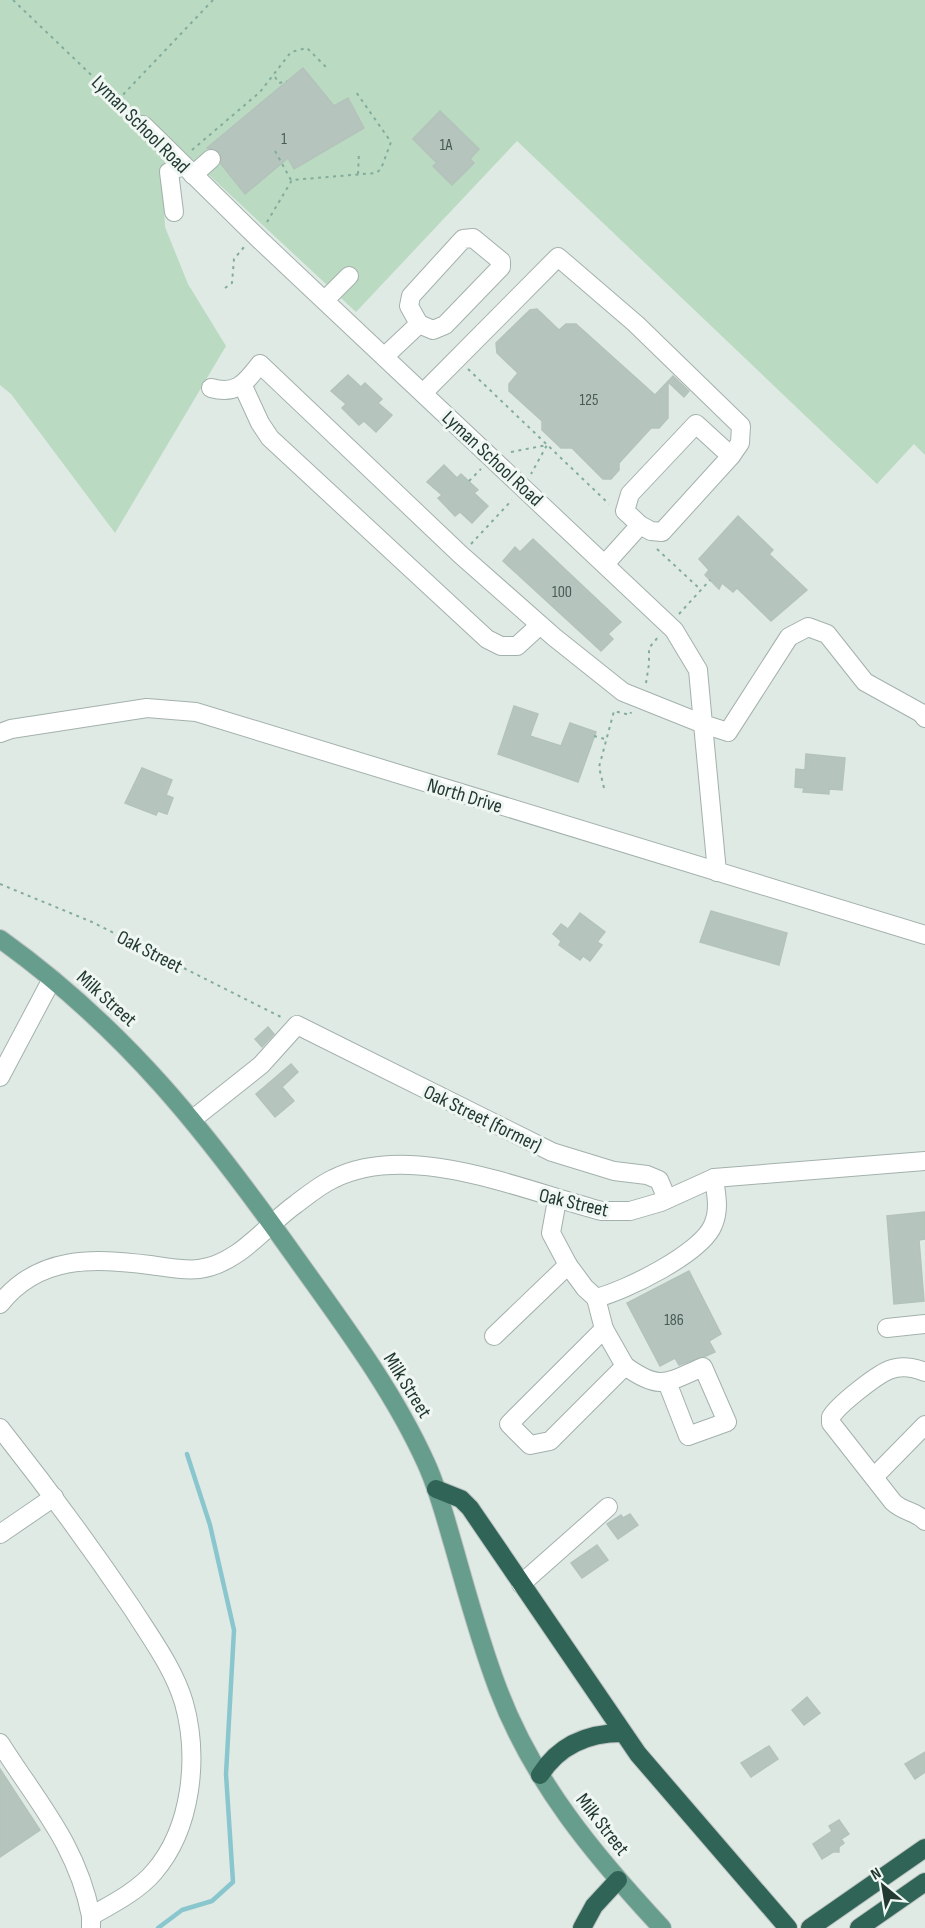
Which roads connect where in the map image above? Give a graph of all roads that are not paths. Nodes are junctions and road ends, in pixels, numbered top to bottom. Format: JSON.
{"nodes":[{"id":1,"x":143,"y":125,"type":"road end"},
{"id":2,"x":211,"y":159,"type":"dead end"},
{"id":3,"x":188,"y":165,"type":"junction"},
{"id":4,"x":174,"y":212,"type":"dead end"},
{"id":5,"x":349,"y":276,"type":"dead end"},
{"id":6,"x":325,"y":300,"type":"junction"},
{"id":7,"x":419,"y":324,"type":"junction"},
{"id":8,"x":385,"y":356,"type":"junction"},
{"id":9,"x":243,"y":386,"type":"junction"},
{"id":10,"x":211,"y":388,"type":"dead end"},
{"id":11,"x":424,"y":392,"type":"junction"},
{"id":12,"x":731,"y":456,"type":"junction"},
{"id":13,"x":638,"y":527,"type":"junction"},
{"id":14,"x":605,"y":564,"type":"junction"},
{"id":15,"x":540,"y":625,"type":"junction"},
{"id":16,"x":925,"y":718,"type":"edge"},
{"id":17,"x":703,"y":724,"type":"junction"},
{"id":18,"x":0,"y":733,"type":"edge"},
{"id":19,"x":717,"y":872,"type":"junction"},
{"id":20,"x":925,"y":935,"type":"edge"},
{"id":21,"x":0,"y":939,"type":"edge"},
{"id":22,"x":52,"y":979,"type":"junction"},
{"id":23,"x":0,"y":1077,"type":"edge"},
{"id":24,"x":193,"y":1119,"type":"junction"},
{"id":25,"x":925,"y":1161,"type":"edge"},
{"id":26,"x":714,"y":1178,"type":"junction"},
{"id":27,"x":667,"y":1199,"type":"junction"},
{"id":28,"x":557,"y":1200,"type":"junction"},
{"id":29,"x":273,"y":1224,"type":"junction"},
{"id":30,"x":568,"y":1265,"type":"junction"},
{"id":31,"x":596,"y":1298,"type":"junction"},
{"id":32,"x":0,"y":1304,"type":"edge"},
{"id":33,"x":925,"y":1324,"type":"edge"},
{"id":34,"x":887,"y":1328,"type":"dead end"},
{"id":35,"x":604,"y":1329,"type":"junction"},
{"id":36,"x":494,"y":1336,"type":"dead end"},
{"id":37,"x":625,"y":1366,"type":"junction"},
{"id":38,"x":925,"y":1372,"type":"edge"},
{"id":39,"x":667,"y":1382,"type":"dead end"},
{"id":40,"x":925,"y":1425,"type":"edge"},
{"id":41,"x":0,"y":1428,"type":"edge"},
{"id":42,"x":874,"y":1477,"type":"junction"},
{"id":43,"x":436,"y":1489,"type":"junction"},
{"id":44,"x":54,"y":1497,"type":"junction"},
{"id":45,"x":608,"y":1507,"type":"dead end"},
{"id":46,"x":924,"y":1518,"type":"edge"},
{"id":47,"x":0,"y":1534,"type":"edge"},
{"id":48,"x":521,"y":1584,"type":"junction"},
{"id":49,"x":622,"y":1733,"type":"junction"},
{"id":50,"x":0,"y":1743,"type":"edge"},
{"id":51,"x":540,"y":1775,"type":"junction"},
{"id":52,"x":925,"y":1848,"type":"edge"},
{"id":53,"x":618,"y":1881,"type":"junction"},
{"id":54,"x":925,"y":1882,"type":"edge"},
{"id":55,"x":91,"y":1925,"type":"edge"},
{"id":56,"x":582,"y":1928,"type":"edge"},
{"id":57,"x":662,"y":1928,"type":"edge"},
{"id":58,"x":788,"y":1928,"type":"edge"},
{"id":59,"x":810,"y":1928,"type":"edge"},
{"id":60,"x":859,"y":1928,"type":"edge"}],
"edges":[{"from":1,"to":3,"type":"street","name":"Lyman School Road"},
{"from":2,"to":3,"type":"street"},
{"from":3,"to":4,"type":"street"},
{"from":3,"to":6,"type":"street","name":"Lyman School Road"},
{"from":5,"to":6,"type":"street"},
{"from":6,"to":8,"type":"street","name":"Lyman School Road"},
{"from":7,"to":7,"type":"street"},
{"from":7,"to":8,"type":"street"},
{"from":8,"to":11,"type":"street","name":"Lyman School Road"},
{"from":9,"to":10,"type":"street"},
{"from":9,"to":15,"type":"street"},
{"from":9,"to":15,"type":"street"},
{"from":11,"to":12,"type":"street"},
{"from":11,"to":14,"type":"street","name":"Lyman School Road"},
{"from":12,"to":13,"type":"street"},
{"from":12,"to":13,"type":"street"},
{"from":13,"to":14,"type":"street"},
{"from":14,"to":17,"type":"street","name":"Lyman School Road"},
{"from":15,"to":17,"type":"street"},
{"from":16,"to":17,"type":"street"},
{"from":17,"to":19,"type":"street","name":"Lyman School Road"},
{"from":18,"to":19,"type":"street","name":"North Drive"},
{"from":19,"to":20,"type":"street","name":"North Drive"},
{"from":21,"to":22,"type":"main road","name":"Milk Street"},
{"from":22,"to":23,"type":"street"},
{"from":22,"to":24,"type":"main road","name":"Milk Street"},
{"from":24,"to":27,"type":"street","name":"Oak Street (former)"},
{"from":24,"to":29,"type":"main road","name":"Milk Street"},
{"from":25,"to":26,"type":"street","name":"Oak Street"},
{"from":26,"to":27,"type":"street","name":"Oak Street"},
{"from":26,"to":31,"type":"street"},
{"from":27,"to":28,"type":"street","name":"Oak Street"},
{"from":28,"to":29,"type":"street","name":"Oak Street"},
{"from":28,"to":30,"type":"street"},
{"from":29,"to":32,"type":"street","name":"Oak Street"},
{"from":29,"to":43,"type":"main road","name":"Milk Street"},
{"from":30,"to":31,"type":"street"},
{"from":30,"to":36,"type":"street"},
{"from":31,"to":35,"type":"street"},
{"from":33,"to":34,"type":"street"},
{"from":35,"to":37,"type":"street"},
{"from":35,"to":37,"type":"street"},
{"from":37,"to":39,"type":"street"},
{"from":38,"to":42,"type":"street"},
{"from":40,"to":42,"type":"street"},
{"from":41,"to":44,"type":"street"},
{"from":42,"to":46,"type":"street"},
{"from":43,"to":48,"type":"highway"},
{"from":43,"to":51,"type":"main road","name":"Milk Street"},
{"from":44,"to":47,"type":"street"},
{"from":44,"to":55,"type":"street"},
{"from":45,"to":48,"type":"street"},
{"from":48,"to":49,"type":"highway"},
{"from":49,"to":51,"type":"highway"},
{"from":49,"to":58,"type":"highway"},
{"from":50,"to":55,"type":"street"},
{"from":51,"to":53,"type":"main road","name":"Milk Street"},
{"from":52,"to":59,"type":"highway"},
{"from":53,"to":56,"type":"highway"},
{"from":53,"to":57,"type":"main road","name":"Milk Street"},
{"from":54,"to":60,"type":"highway"}]}
